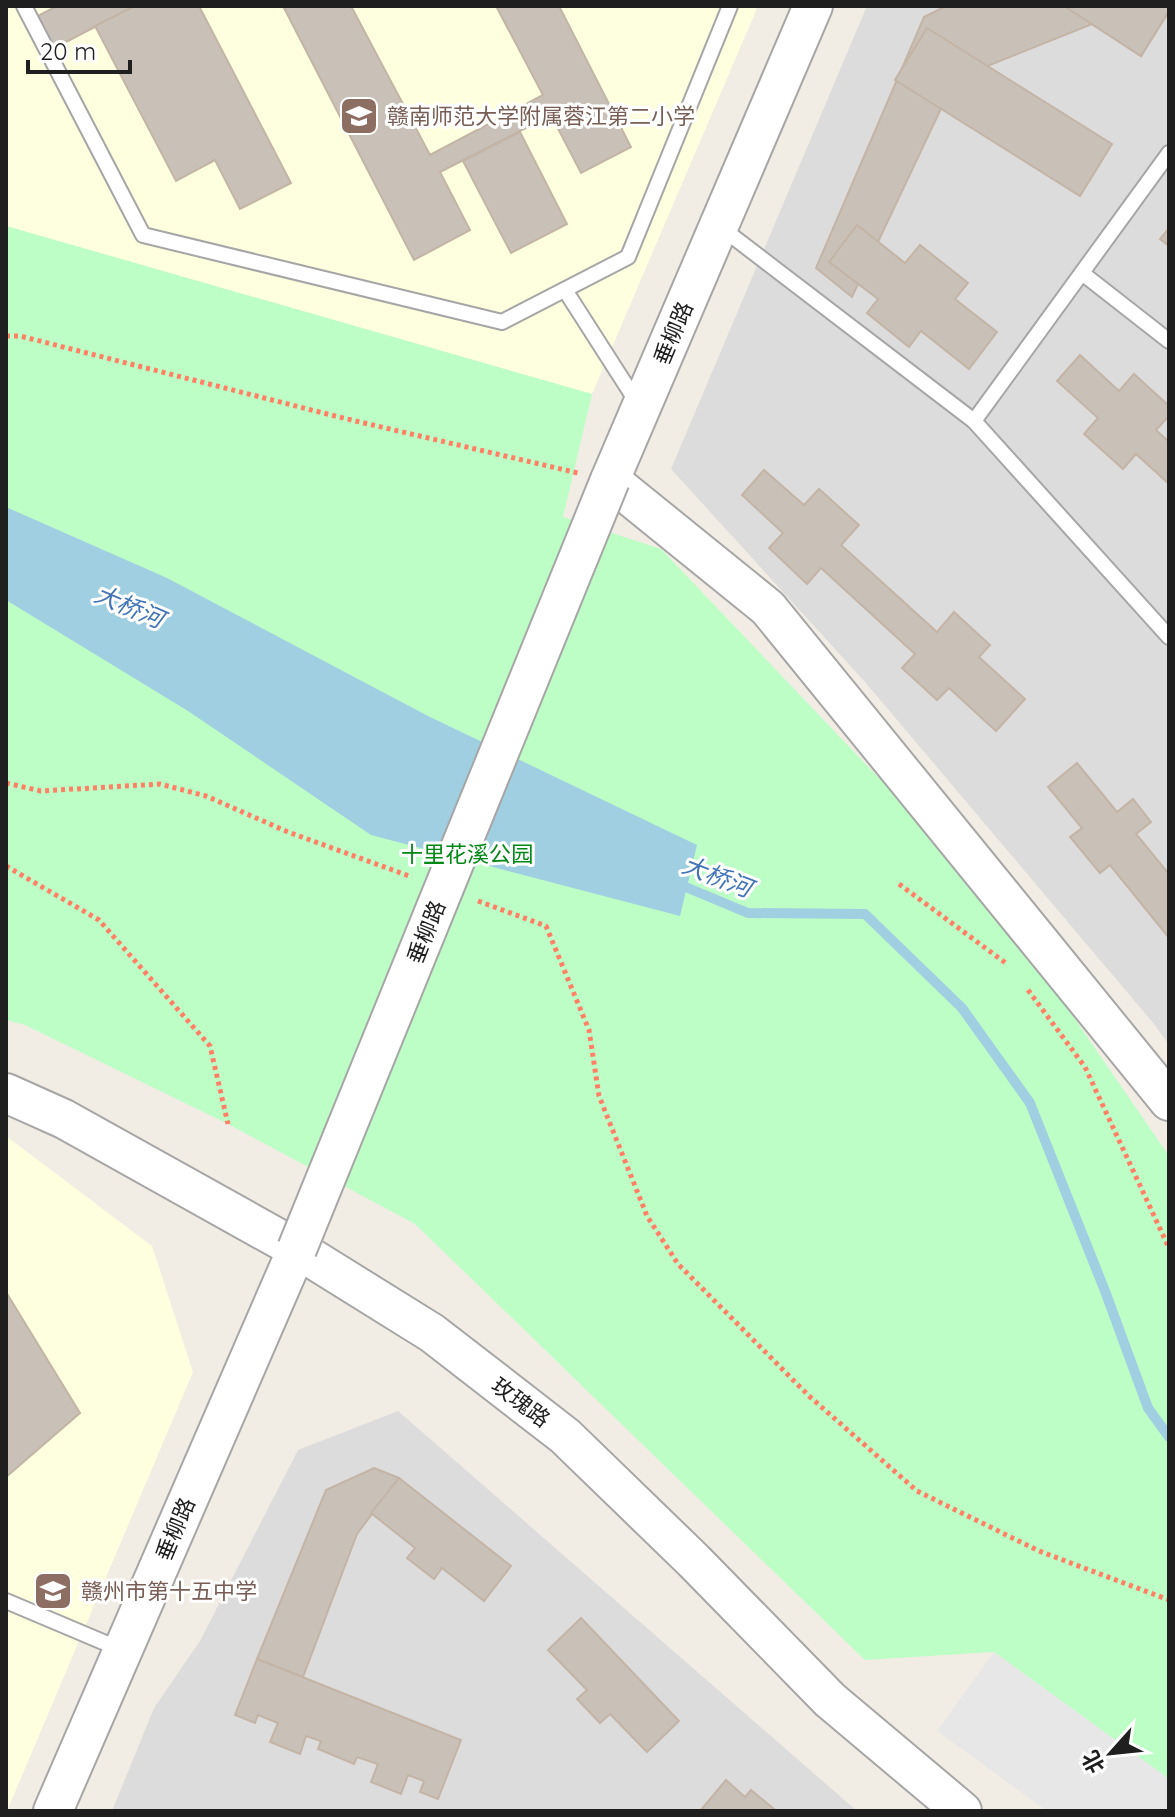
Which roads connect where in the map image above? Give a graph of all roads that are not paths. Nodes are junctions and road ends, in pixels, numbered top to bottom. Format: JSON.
{"nodes":[{"id":1,"x":24,"y":6,"type":"edge"},
{"id":2,"x":730,"y":6,"type":"edge"},
{"id":3,"x":813,"y":6,"type":"edge"},
{"id":4,"x":1169,"y":153,"type":"edge"},
{"id":5,"x":719,"y":226,"type":"junction"},
{"id":6,"x":1082,"y":273,"type":"junction"},
{"id":7,"x":565,"y":290,"type":"junction"},
{"id":8,"x":1169,"y":341,"type":"edge"},
{"id":9,"x":641,"y":408,"type":"junction"},
{"id":10,"x":974,"y":421,"type":"junction"},
{"id":11,"x":610,"y":480,"type":"junction"},
{"id":12,"x":1169,"y":637,"type":"edge"},
{"id":13,"x":6,"y":1093,"type":"edge"},
{"id":14,"x":1169,"y":1101,"type":"edge"},
{"id":15,"x":297,"y":1249,"type":"junction"},
{"id":16,"x":6,"y":1601,"type":"edge"},
{"id":17,"x":123,"y":1650,"type":"junction"},
{"id":18,"x":53,"y":1811,"type":"edge"},
{"id":19,"x":962,"y":1811,"type":"edge"}],
"edges":[{"from":1,"to":7,"type":"lane"},
{"from":2,"to":7,"type":"lane"},
{"from":3,"to":5,"type":"street","name":"垂柳路"},
{"from":4,"to":6,"type":"lane"},
{"from":5,"to":9,"type":"street","name":"垂柳路"},
{"from":5,"to":10,"type":"lane"},
{"from":6,"to":8,"type":"lane"},
{"from":6,"to":10,"type":"lane"},
{"from":7,"to":9,"type":"lane"},
{"from":9,"to":11,"type":"street","name":"垂柳路"},
{"from":10,"to":12,"type":"lane"},
{"from":11,"to":14,"type":"street"},
{"from":11,"to":15,"type":"street","name":"垂柳路","bridge":true},
{"from":13,"to":15,"type":"street","name":"玫瑰路"},
{"from":15,"to":17,"type":"street","name":"垂柳路"},
{"from":15,"to":19,"type":"street","name":"玫瑰路"},
{"from":16,"to":17,"type":"lane"},
{"from":17,"to":18,"type":"street","name":"垂柳路"}]}
